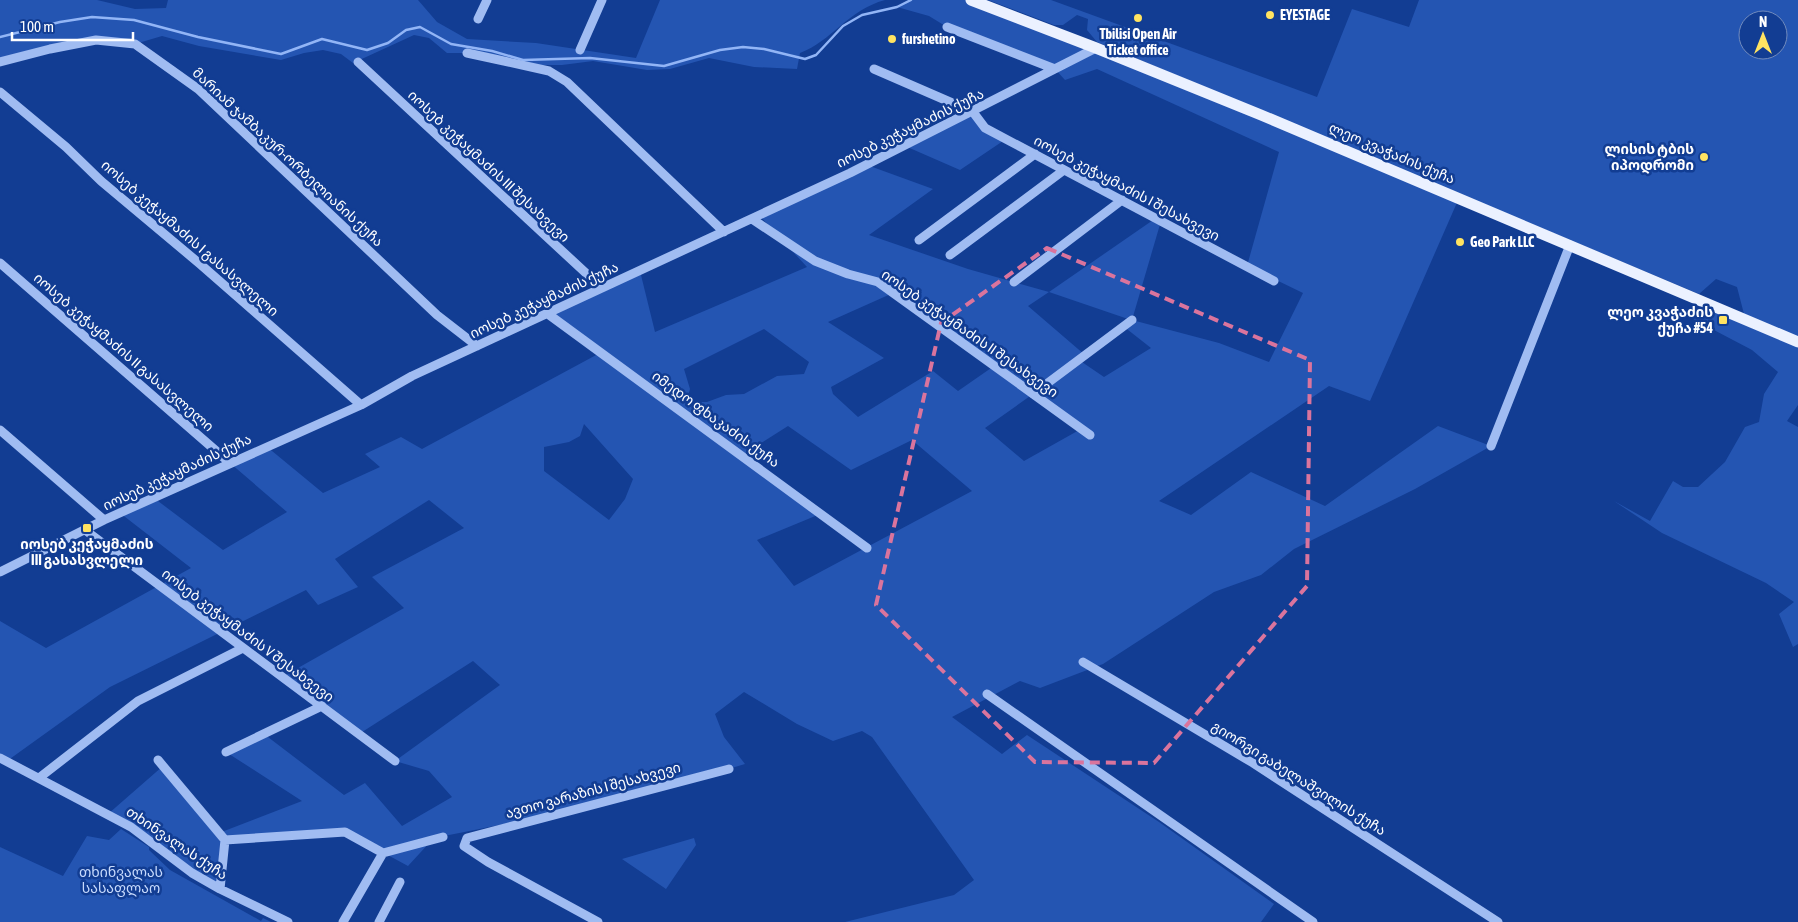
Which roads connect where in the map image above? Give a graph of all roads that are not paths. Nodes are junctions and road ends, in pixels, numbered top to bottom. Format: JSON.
{"nodes":[{"id":1,"x":487,"y":0,"type":"edge"},
{"id":2,"x":602,"y":0,"type":"edge"},
{"id":3,"x":971,"y":0,"type":"edge"},
{"id":4,"x":478,"y":19,"type":"dead end"},
{"id":5,"x":947,"y":27,"type":"dead end"},
{"id":6,"x":1096,"y":48,"type":"junction"},
{"id":7,"x":580,"y":50,"type":"dead end"},
{"id":8,"x":467,"y":53,"type":"dead end"},
{"id":9,"x":0,"y":62,"type":"edge"},
{"id":10,"x":358,"y":62,"type":"dead end"},
{"id":11,"x":874,"y":69,"type":"dead end"},
{"id":12,"x":1055,"y":69,"type":"junction"},
{"id":13,"x":0,"y":92,"type":"edge"},
{"id":14,"x":974,"y":112,"type":"junction"},
{"id":15,"x":1035,"y":154,"type":"junction"},
{"id":16,"x":1064,"y":170,"type":"junction"},
{"id":17,"x":1122,"y":200,"type":"junction"},
{"id":18,"x":752,"y":219,"type":"junction"},
{"id":19,"x":724,"y":232,"type":"junction"},
{"id":20,"x":919,"y":240,"type":"dead end"},
{"id":21,"x":1570,"y":245,"type":"junction"},
{"id":22,"x":950,"y":255,"type":"dead end"},
{"id":23,"x":0,"y":263,"type":"edge"},
{"id":24,"x":1274,"y":281,"type":"dead end"},
{"id":25,"x":1014,"y":282,"type":"dead end"},
{"id":26,"x":602,"y":288,"type":"junction"},
{"id":27,"x":548,"y":314,"type":"junction"},
{"id":28,"x":1132,"y":320,"type":"dead end"},
{"id":29,"x":1798,"y":342,"type":"edge"},
{"id":30,"x":477,"y":346,"type":"junction"},
{"id":31,"x":1033,"y":394,"type":"junction"},
{"id":32,"x":361,"y":405,"type":"junction"},
{"id":33,"x":0,"y":430,"type":"edge"},
{"id":34,"x":1090,"y":435,"type":"dead end"},
{"id":35,"x":1491,"y":446,"type":"dead end"},
{"id":36,"x":230,"y":462,"type":"junction"},
{"id":37,"x":104,"y":520,"type":"junction"},
{"id":38,"x":84,"y":530,"type":"junction"},
{"id":39,"x":867,"y":548,"type":"dead end"},
{"id":40,"x":0,"y":572,"type":"edge"},
{"id":41,"x":243,"y":648,"type":"junction"},
{"id":42,"x":1083,"y":662,"type":"dead end"},
{"id":43,"x":987,"y":694,"type":"dead end"},
{"id":44,"x":322,"y":706,"type":"junction"},
{"id":45,"x":226,"y":752,"type":"dead end"},
{"id":46,"x":0,"y":758,"type":"edge"},
{"id":47,"x":158,"y":760,"type":"dead end"},
{"id":48,"x":396,"y":761,"type":"dead end"},
{"id":49,"x":729,"y":769,"type":"dead end"},
{"id":50,"x":39,"y":778,"type":"junction"},
{"id":51,"x":442,"y":837,"type":"dead end"},
{"id":52,"x":225,"y":840,"type":"junction"},
{"id":53,"x":383,"y":853,"type":"junction"},
{"id":54,"x":400,"y":882,"type":"dead end"},
{"id":55,"x":220,"y":889,"type":"junction"},
{"id":56,"x":288,"y":922,"type":"edge"},
{"id":57,"x":344,"y":922,"type":"edge"},
{"id":58,"x":379,"y":922,"type":"edge"},
{"id":59,"x":598,"y":922,"type":"edge"},
{"id":60,"x":1313,"y":922,"type":"edge"},
{"id":61,"x":1498,"y":922,"type":"edge"}],
"edges":[{"from":1,"to":4,"type":"street"},
{"from":2,"to":7,"type":"street"},
{"from":3,"to":6,"type":"main road","name":"ლეო კვაჭაძის ქუჩა"},
{"from":5,"to":12,"type":"street"},
{"from":6,"to":12,"type":"street","name":"იოსებ კეჭაყმაძის ქუჩა"},
{"from":6,"to":21,"type":"main road","name":"ლეო კვაჭაძის ქუჩა"},
{"from":8,"to":19,"type":"street"},
{"from":9,"to":30,"type":"street","name":"მარიამ ჯამბაკურ-ორბელიანის ქუჩა"},
{"from":10,"to":26,"type":"street","name":"იოსებ კეჭაყმაძის III შესახვევი"},
{"from":11,"to":14,"type":"street"},
{"from":12,"to":14,"type":"street","name":"იოსებ კეჭაყმაძის ქუჩა"},
{"from":13,"to":32,"type":"street","name":"იოსებ კეჭაყმაძის I გასასვლელი"},
{"from":14,"to":15,"type":"street","name":"იოსებ კეჭაყმაძის I შესახვევი"},
{"from":14,"to":18,"type":"street","name":"იოსებ კეჭაყმაძის ქუჩა"},
{"from":15,"to":16,"type":"street","name":"იოსებ კეჭაყმაძის I შესახვევი"},
{"from":15,"to":20,"type":"street"},
{"from":16,"to":17,"type":"street","name":"იოსებ კეჭაყმაძის I შესახვევი"},
{"from":16,"to":22,"type":"street"},
{"from":17,"to":24,"type":"street","name":"იოსებ კეჭაყმაძის I შესახვევი"},
{"from":17,"to":25,"type":"street"},
{"from":18,"to":19,"type":"street","name":"იოსებ კეჭაყმაძის ქუჩა"},
{"from":18,"to":31,"type":"street","name":"იოსებ კეჭაყმაძის II შესახვევი"},
{"from":19,"to":26,"type":"street","name":"იოსებ კეჭაყმაძის ქუჩა"},
{"from":21,"to":29,"type":"main road","name":"ლეო კვაჭაძის ქუჩა"},
{"from":21,"to":35,"type":"street"},
{"from":23,"to":36,"type":"street","name":"იოსებ კეჭაყმაძის II გასასვლელი"},
{"from":26,"to":27,"type":"street","name":"იოსებ კეჭაყმაძის ქუჩა"},
{"from":27,"to":30,"type":"street","name":"იოსებ კეჭაყმაძის ქუჩა"},
{"from":27,"to":39,"type":"street","name":"იმედო ფხაკაძის ქუჩა"},
{"from":28,"to":31,"type":"street"},
{"from":30,"to":32,"type":"street","name":"იოსებ კეჭაყმაძის ქუჩა"},
{"from":31,"to":34,"type":"street","name":"იოსებ კეჭაყმაძის II შესახვევი"},
{"from":32,"to":36,"type":"street","name":"იოსებ კეჭაყმაძის ქუჩა"},
{"from":33,"to":37,"type":"street"},
{"from":36,"to":37,"type":"street","name":"იოსებ კეჭაყმაძის ქუჩა"},
{"from":37,"to":38,"type":"street","name":"იოსებ კეჭაყმაძის ქუჩა"},
{"from":38,"to":40,"type":"street","name":"იოსებ კეჭაყმაძის ქუჩა"},
{"from":38,"to":41,"type":"street","name":"იოსებ კეჭაყმაძის V შესახვევი"},
{"from":41,"to":44,"type":"street","name":"იოსებ კეჭაყმაძის V შესახვევი"},
{"from":41,"to":50,"type":"street"},
{"from":42,"to":61,"type":"street","name":"გიორგი გაბელაშვილის ქუჩა"},
{"from":43,"to":60,"type":"street"},
{"from":44,"to":45,"type":"street"},
{"from":44,"to":48,"type":"street","name":"იოსებ კეჭაყმაძის V შესახვევი"},
{"from":46,"to":50,"type":"street","name":"თხინვალას ქუჩა"},
{"from":47,"to":52,"type":"street"},
{"from":49,"to":59,"type":"street","name":"ავთო ვარაზის I შესახვევი"},
{"from":50,"to":55,"type":"street","name":"თხინვალას ქუჩა"},
{"from":51,"to":53,"type":"street"},
{"from":52,"to":53,"type":"street"},
{"from":52,"to":55,"type":"street"},
{"from":53,"to":57,"type":"street"},
{"from":54,"to":58,"type":"street"},
{"from":55,"to":56,"type":"street","name":"თხინვალას ქუჩა"}]}
